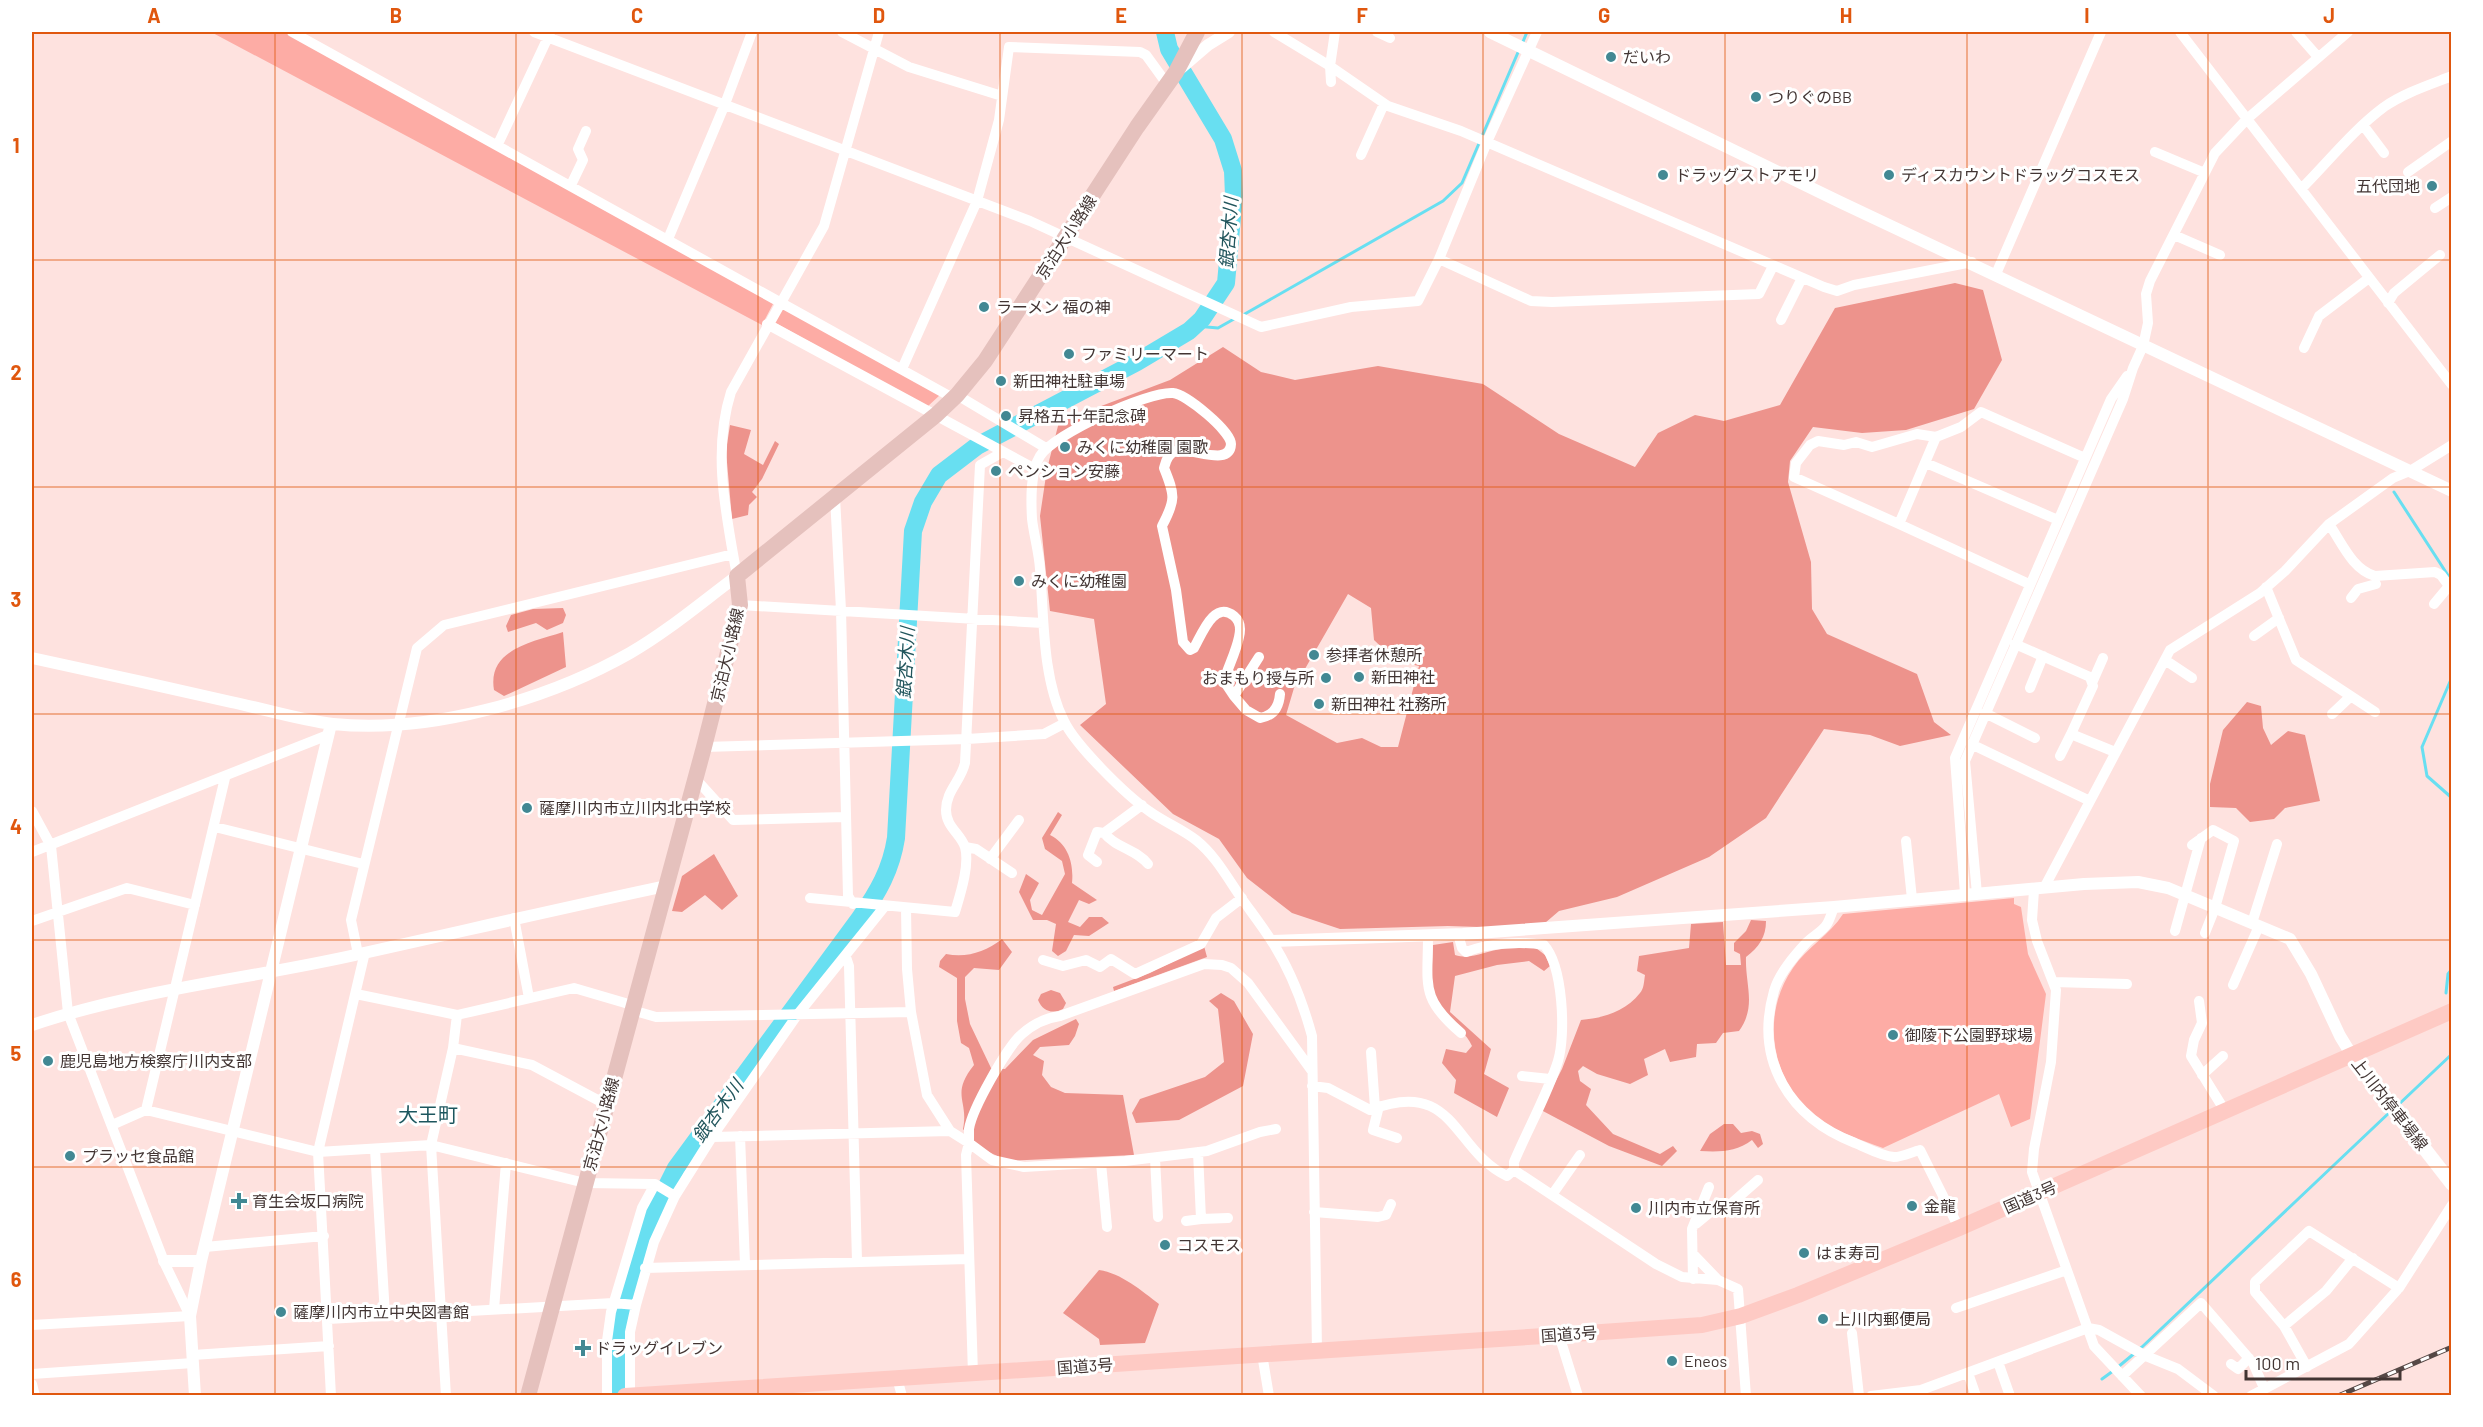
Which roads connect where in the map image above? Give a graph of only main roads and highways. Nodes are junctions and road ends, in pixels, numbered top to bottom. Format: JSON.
{"nodes":[{"id":1,"x":1197,"y":32,"type":"edge"},
{"id":2,"x":2451,"y":1011,"type":"edge"},
{"id":3,"x":2351,"y":1053,"type":"junction"},
{"id":4,"x":2451,"y":1184,"type":"edge"},
{"id":5,"x":781,"y":1391,"type":"edge"},
{"id":6,"x":528,"y":1395,"type":"edge"},
{"id":7,"x":627,"y":1395,"type":"edge"}],
"edges":[{"from":1,"to":6,"type":"main road","name":"京泊大小路線"},
{"from":2,"to":3,"type":"highway","name":"国道3号"},
{"from":3,"to":4,"type":"main road","name":"上川内停車場線"},
{"from":3,"to":5,"type":"highway","name":"国道3号"},
{"from":5,"to":7,"type":"highway","name":"国道3号"}]}
